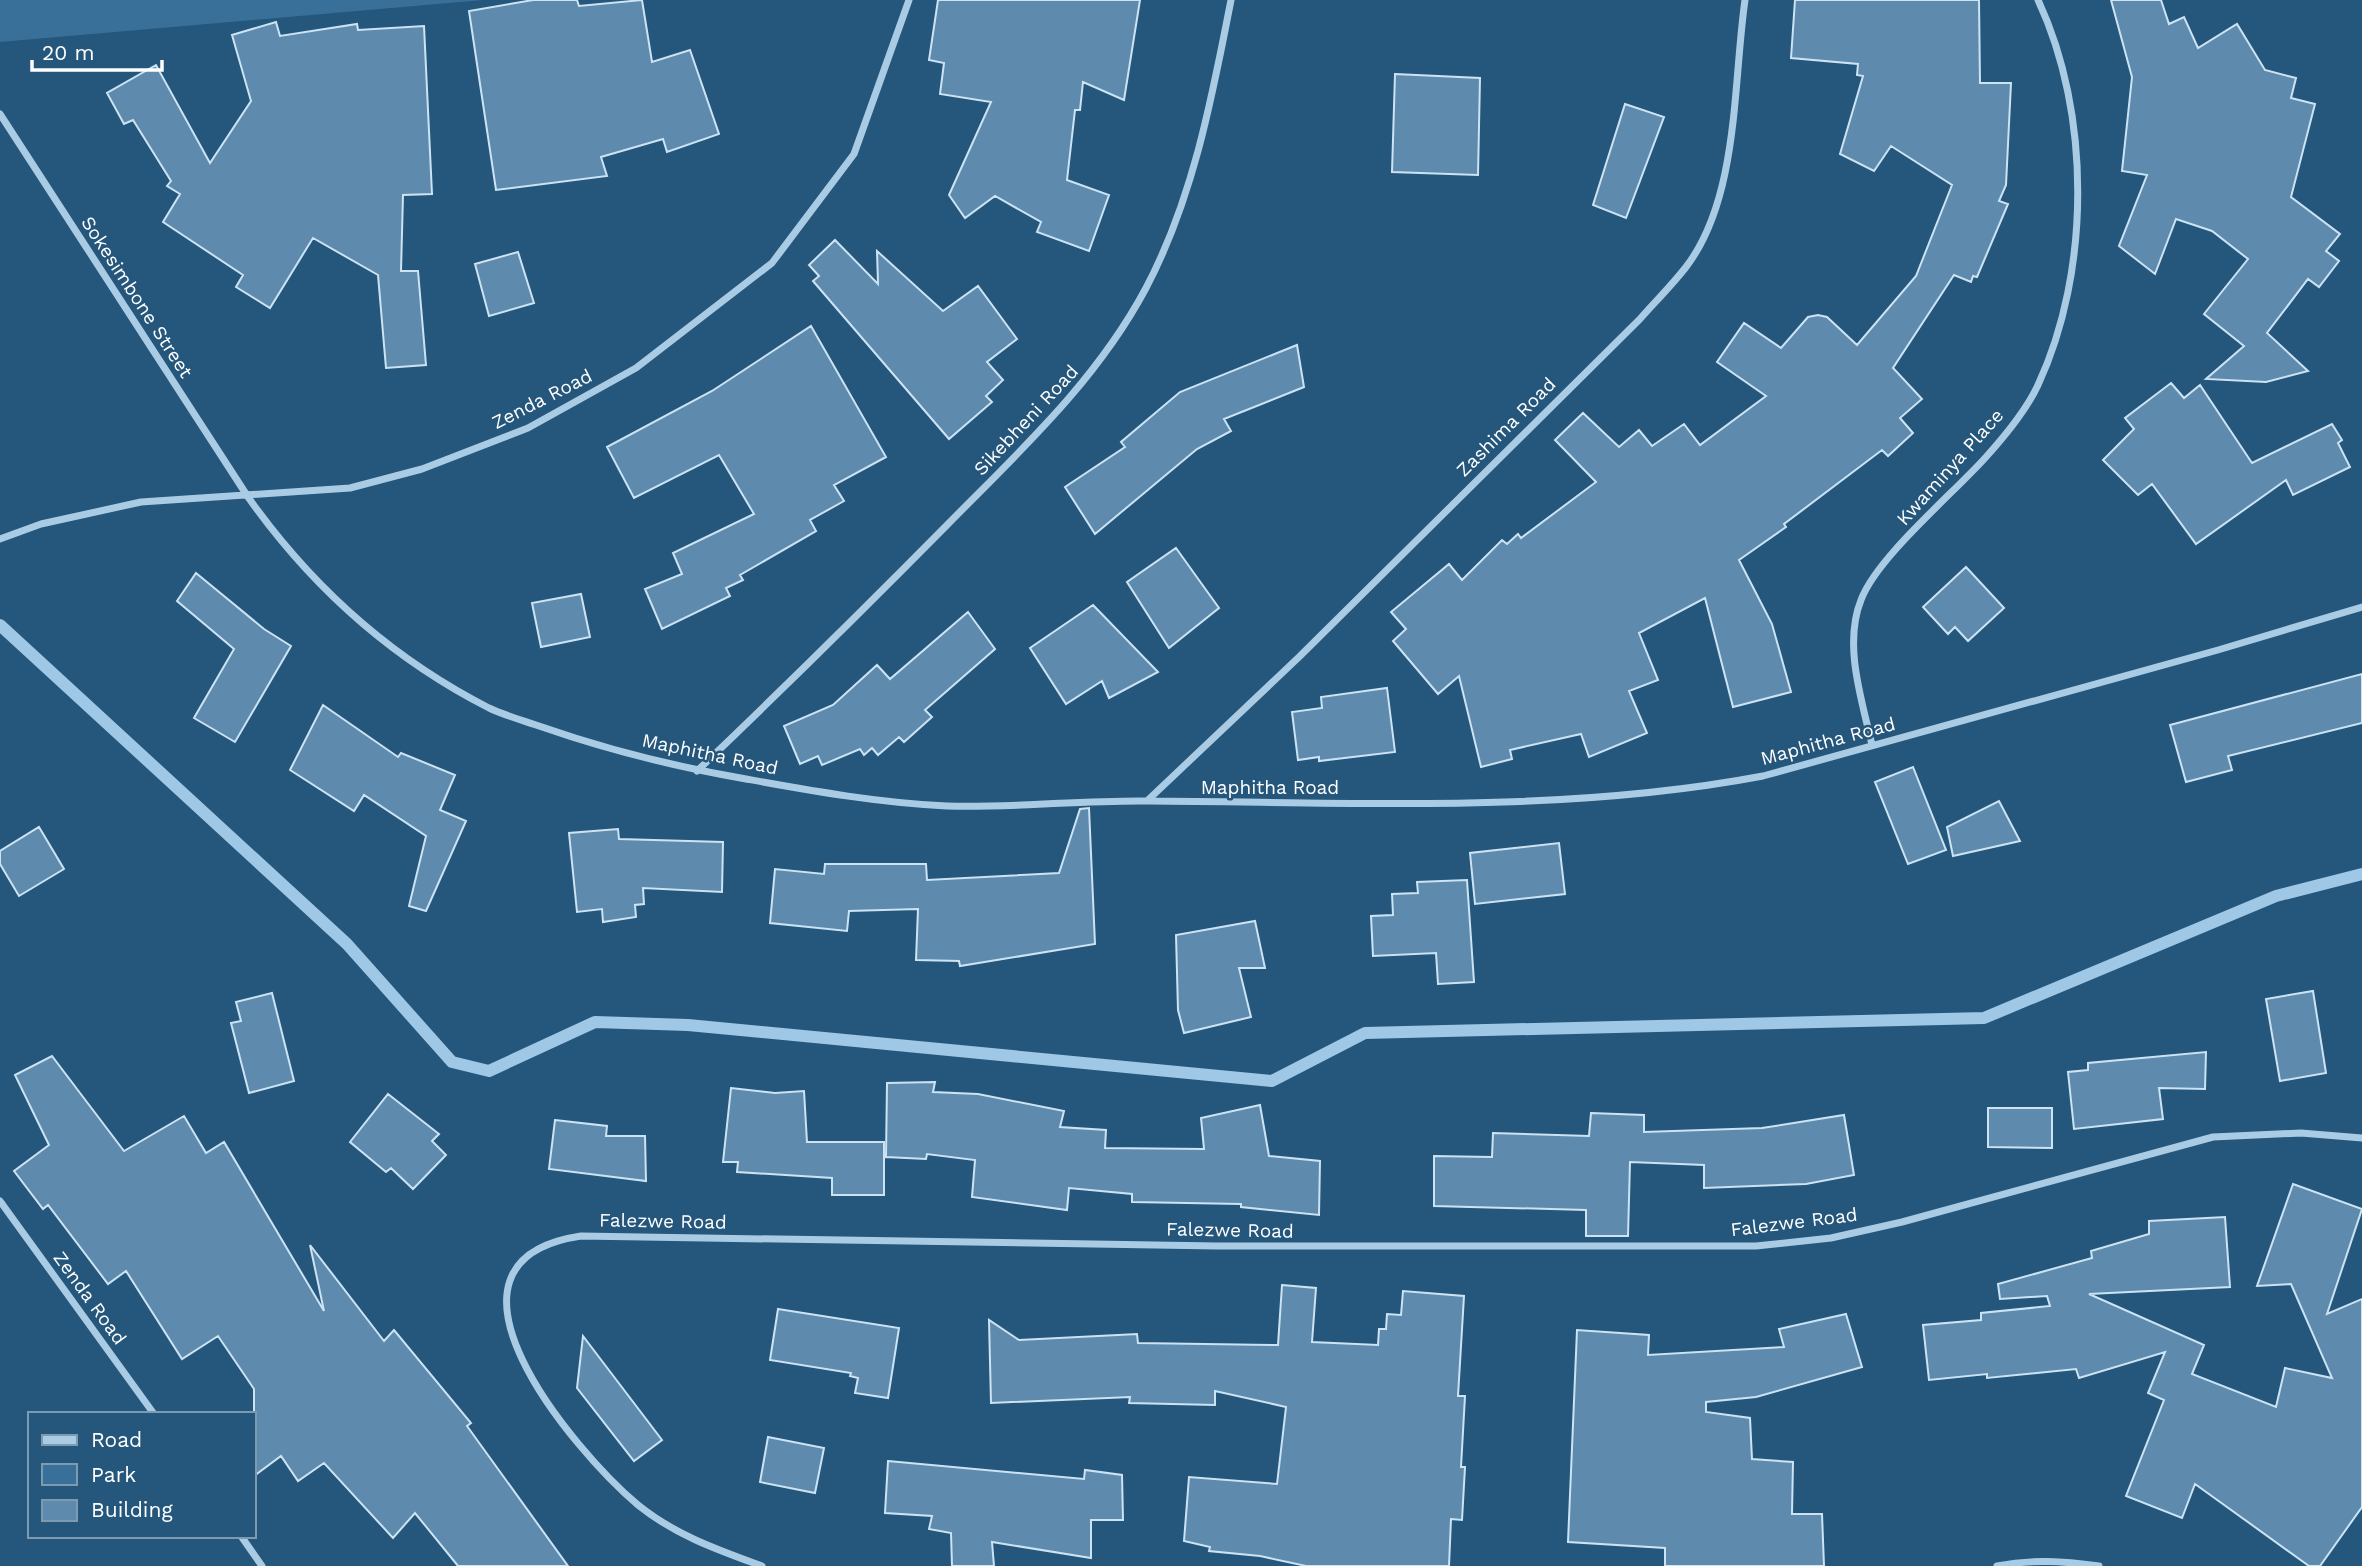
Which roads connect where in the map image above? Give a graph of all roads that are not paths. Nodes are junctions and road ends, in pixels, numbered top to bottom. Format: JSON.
{"nodes":[{"id":1,"x":909,"y":0,"type":"edge"},
{"id":2,"x":1231,"y":0,"type":"edge"},
{"id":3,"x":1745,"y":0,"type":"edge"},
{"id":4,"x":2038,"y":0,"type":"edge"},
{"id":5,"x":0,"y":114,"type":"edge"},
{"id":6,"x":248,"y":497,"type":"junction"},
{"id":7,"x":0,"y":539,"type":"edge"},
{"id":8,"x":2362,"y":607,"type":"edge"},
{"id":9,"x":1872,"y":745,"type":"junction"},
{"id":10,"x":697,"y":771,"type":"junction"},
{"id":11,"x":1148,"y":800,"type":"junction"},
{"id":12,"x":2362,"y":1138,"type":"edge"},
{"id":13,"x":0,"y":1201,"type":"edge"},
{"id":14,"x":153,"y":1412,"type":"edge"},
{"id":15,"x":242,"y":1538,"type":"edge"},
{"id":16,"x":261,"y":1566,"type":"edge"},
{"id":17,"x":762,"y":1566,"type":"edge"},
{"id":18,"x":1997,"y":1566,"type":"edge"},
{"id":19,"x":2099,"y":1566,"type":"edge"}],
"edges":[{"from":1,"to":6,"type":"street","name":"Zenda Road"},
{"from":2,"to":10,"type":"street","name":"Sikebheni Road"},
{"from":3,"to":11,"type":"street","name":"Zashima Road"},
{"from":4,"to":9,"type":"street","name":"Kwaminya Place"},
{"from":5,"to":6,"type":"street","name":"Sokesimbone Street"},
{"from":6,"to":7,"type":"street","name":"Zenda Road"},
{"from":6,"to":10,"type":"street","name":"Maphitha Road"},
{"from":8,"to":9,"type":"street","name":"Maphitha Road"},
{"from":9,"to":11,"type":"street","name":"Maphitha Road"},
{"from":10,"to":11,"type":"street","name":"Maphitha Road"},
{"from":12,"to":17,"type":"street","name":"Falezwe Road"},
{"from":13,"to":14,"type":"street","name":"Zenda Road"},
{"from":15,"to":16,"type":"street"},
{"from":18,"to":19,"type":"street"}]}
